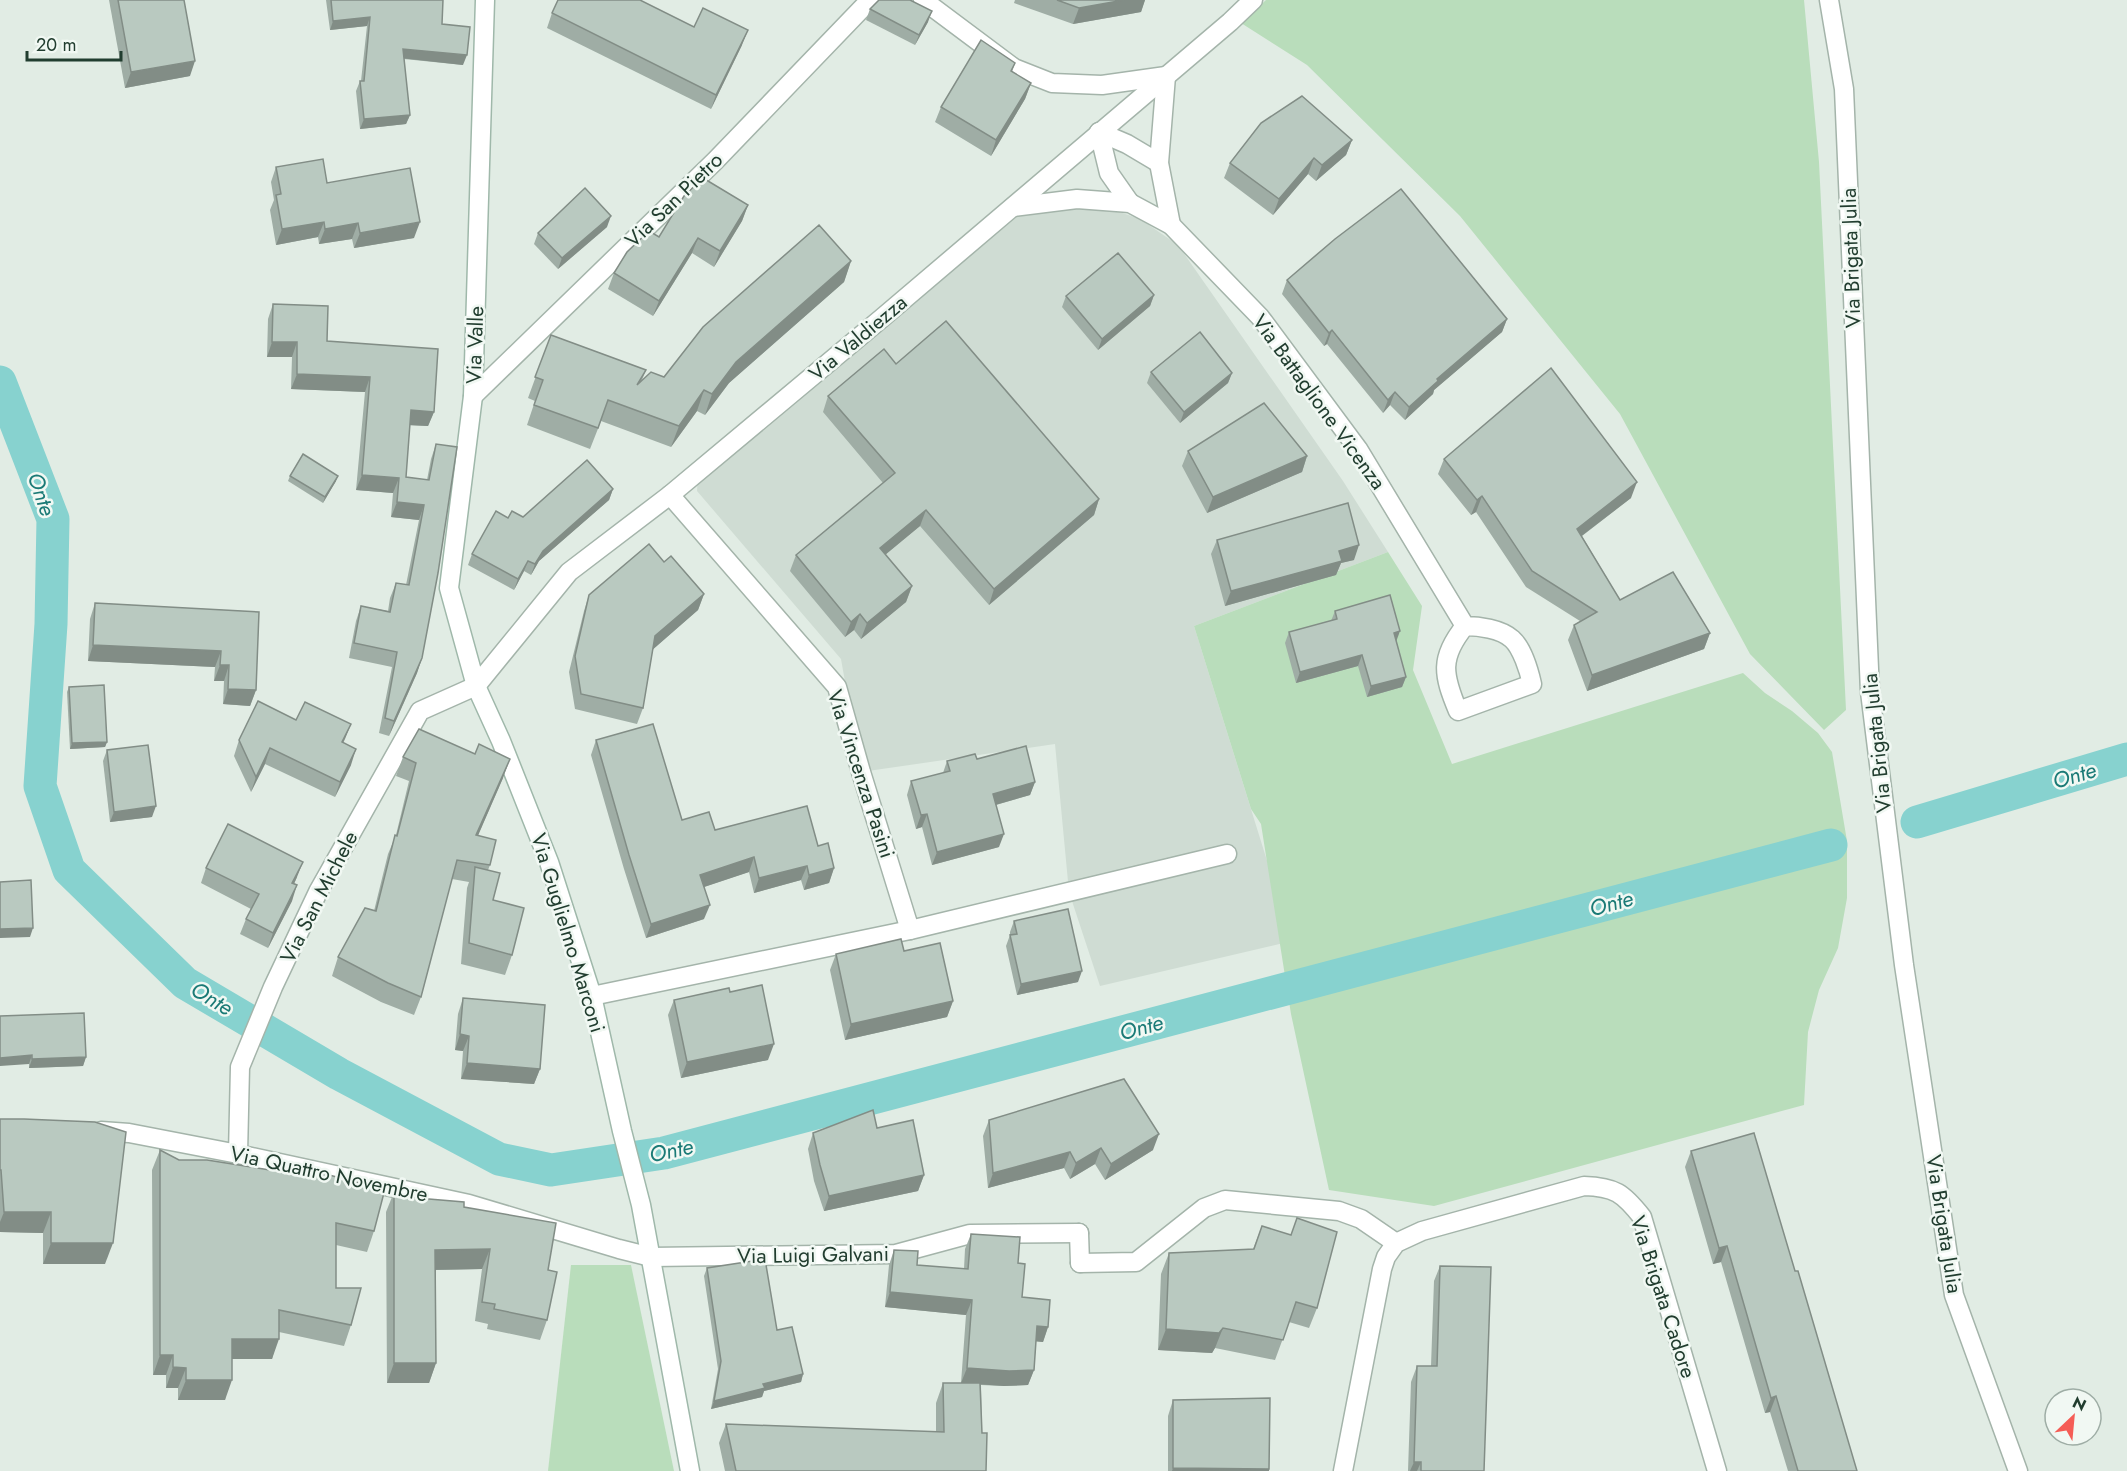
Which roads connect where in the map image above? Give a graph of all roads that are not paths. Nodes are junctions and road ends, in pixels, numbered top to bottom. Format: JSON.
{"nodes":[{"id":1,"x":485,"y":0,"type":"edge"},
{"id":2,"x":870,"y":0,"type":"edge"},
{"id":3,"x":923,"y":0,"type":"edge"},
{"id":4,"x":1253,"y":0,"type":"edge"},
{"id":5,"x":1829,"y":0,"type":"edge"},
{"id":6,"x":1166,"y":76,"type":"junction"},
{"id":7,"x":1099,"y":132,"type":"junction"},
{"id":8,"x":1160,"y":163,"type":"junction"},
{"id":9,"x":1130,"y":203,"type":"junction"},
{"id":10,"x":1013,"y":207,"type":"junction"},
{"id":11,"x":1171,"y":225,"type":"junction"},
{"id":12,"x":473,"y":396,"type":"junction"},
{"id":13,"x":670,"y":495,"type":"junction"},
{"id":14,"x":1465,"y":626,"type":"junction"},
{"id":15,"x":476,"y":686,"type":"junction"},
{"id":16,"x":1227,"y":854,"type":"dead end"},
{"id":17,"x":910,"y":930,"type":"junction"},
{"id":18,"x":592,"y":996,"type":"junction"},
{"id":19,"x":84,"y":1131,"type":"edge"},
{"id":20,"x":238,"y":1154,"type":"junction"},
{"id":21,"x":1396,"y":1243,"type":"junction"},
{"id":22,"x":651,"y":1257,"type":"junction"},
{"id":23,"x":690,"y":1471,"type":"edge"},
{"id":24,"x":1343,"y":1471,"type":"edge"},
{"id":25,"x":1717,"y":1471,"type":"edge"},
{"id":26,"x":2018,"y":1471,"type":"edge"}],
"edges":[{"from":1,"to":12,"type":"street","name":"Via Valle"},
{"from":2,"to":12,"type":"street","name":"Via San Pietro"},
{"from":3,"to":6,"type":"street"},
{"from":4,"to":6,"type":"street","name":"Via Valdiezza"},
{"from":5,"to":26,"type":"street","name":"Via Brigata Julia"},
{"from":6,"to":7,"type":"street","name":"Via Valdiezza"},
{"from":6,"to":8,"type":"street"},
{"from":7,"to":8,"type":"street"},
{"from":7,"to":9,"type":"street"},
{"from":7,"to":10,"type":"street","name":"Via Valdiezza"},
{"from":8,"to":11,"type":"street"},
{"from":9,"to":10,"type":"street"},
{"from":9,"to":11,"type":"street","name":"Via Battaglione Vicenza"},
{"from":10,"to":13,"type":"street","name":"Via Valdiezza"},
{"from":11,"to":14,"type":"street","name":"Via Battaglione Vicenza"},
{"from":12,"to":15,"type":"street","name":"Via Valle"},
{"from":13,"to":15,"type":"street","name":"Via Valdiezza"},
{"from":13,"to":17,"type":"street","name":"Via Vincenza Pasini"},
{"from":14,"to":14,"type":"street"},
{"from":15,"to":18,"type":"street","name":"Via Guglielmo Marconi"},
{"from":15,"to":20,"type":"street","name":"Via San Michele"},
{"from":16,"to":17,"type":"street"},
{"from":17,"to":18,"type":"street"},
{"from":18,"to":22,"type":"street","name":"Via Guglielmo Marconi"},
{"from":19,"to":20,"type":"street","name":"Via Quattro Novembre"},
{"from":20,"to":22,"type":"street","name":"Via Quattro Novembre"},
{"from":21,"to":22,"type":"street","name":"Via Luigi Galvani"},
{"from":21,"to":24,"type":"street"},
{"from":21,"to":25,"type":"street","name":"Via Brigata Cadore"},
{"from":22,"to":23,"type":"street","name":"Via Guglielmo Marconi"}]}
